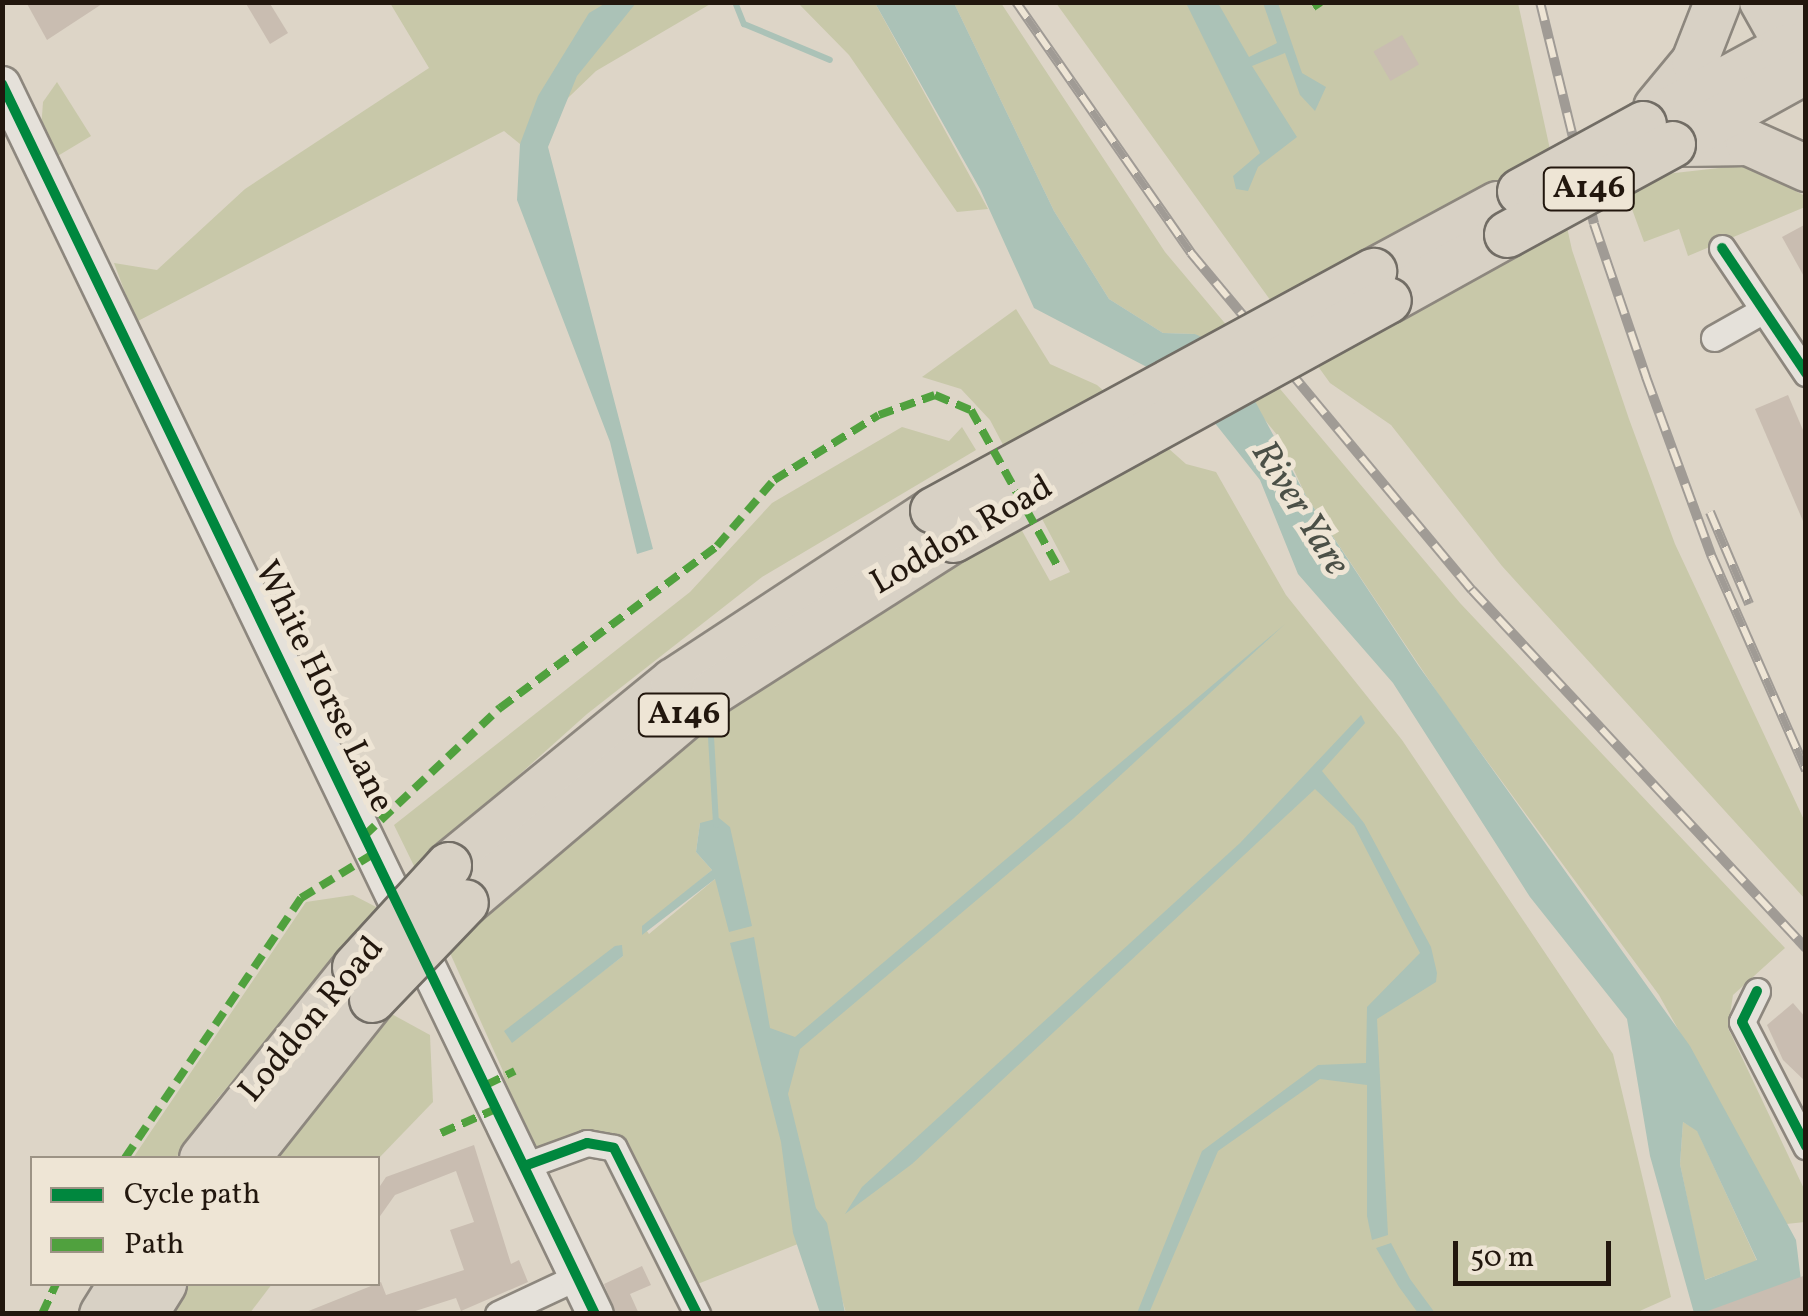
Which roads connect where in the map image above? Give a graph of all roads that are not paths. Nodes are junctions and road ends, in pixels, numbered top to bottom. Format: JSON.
{"nodes":[{"id":1,"x":1717,"y":2,"type":"edge"},
{"id":2,"x":1759,"y":2,"type":"edge"},
{"id":3,"x":1788,"y":2,"type":"edge"},
{"id":4,"x":1801,"y":59,"type":"edge"},
{"id":5,"x":2,"y":84,"type":"edge"},
{"id":6,"x":1658,"y":134,"type":"junction"},
{"id":7,"x":1806,"y":168,"type":"edge"},
{"id":8,"x":1722,"y":248,"type":"dead end"},
{"id":9,"x":1762,"y":311,"type":"junction"},
{"id":10,"x":1714,"y":338,"type":"dead end"},
{"id":11,"x":1806,"y":373,"type":"edge"},
{"id":12,"x":364,"y":983,"type":"junction"},
{"id":13,"x":1757,"y":991,"type":"dead end"},
{"id":14,"x":1806,"y":1146,"type":"edge"},
{"id":15,"x":204,"y":1156,"type":"edge"},
{"id":16,"x":247,"y":1156,"type":"edge"},
{"id":17,"x":527,"y":1165,"type":"junction"},
{"id":18,"x":577,"y":1277,"type":"junction"},
{"id":19,"x":120,"y":1286,"type":"edge"},
{"id":20,"x":162,"y":1286,"type":"edge"},
{"id":21,"x":102,"y":1314,"type":"edge"},
{"id":22,"x":144,"y":1314,"type":"edge"},
{"id":23,"x":498,"y":1314,"type":"edge"},
{"id":24,"x":595,"y":1314,"type":"edge"},
{"id":25,"x":697,"y":1314,"type":"edge"}],
"edges":[{"from":1,"to":6,"type":"highway","name":"Loddon Road","number":"A146"},
{"from":2,"to":4,"type":"main road"},
{"from":3,"to":4,"type":"highway"},
{"from":4,"to":6,"type":"highway","name":"Loddon Road","number":"A146"},
{"from":5,"to":17,"type":"street","name":"White Horse Lane"},
{"from":6,"to":7,"type":"highway","number":"A146"},
{"from":6,"to":12,"type":"highway","name":"Loddon Road","number":"A146","bridge":true},
{"from":8,"to":9,"type":"street"},
{"from":9,"to":10,"type":"street"},
{"from":9,"to":11,"type":"street"},
{"from":12,"to":15,"type":"highway","name":"Loddon Road","number":"A146"},
{"from":12,"to":16,"type":"highway","name":"Loddon Road","number":"A146"},
{"from":13,"to":14,"type":"street"},
{"from":17,"to":18,"type":"street","name":"White Horse Lane"},
{"from":17,"to":25,"type":"street"},
{"from":18,"to":23,"type":"street"},
{"from":18,"to":24,"type":"street","name":"White Horse Lane"},
{"from":19,"to":21,"type":"highway"},
{"from":20,"to":22,"type":"highway"}]}
